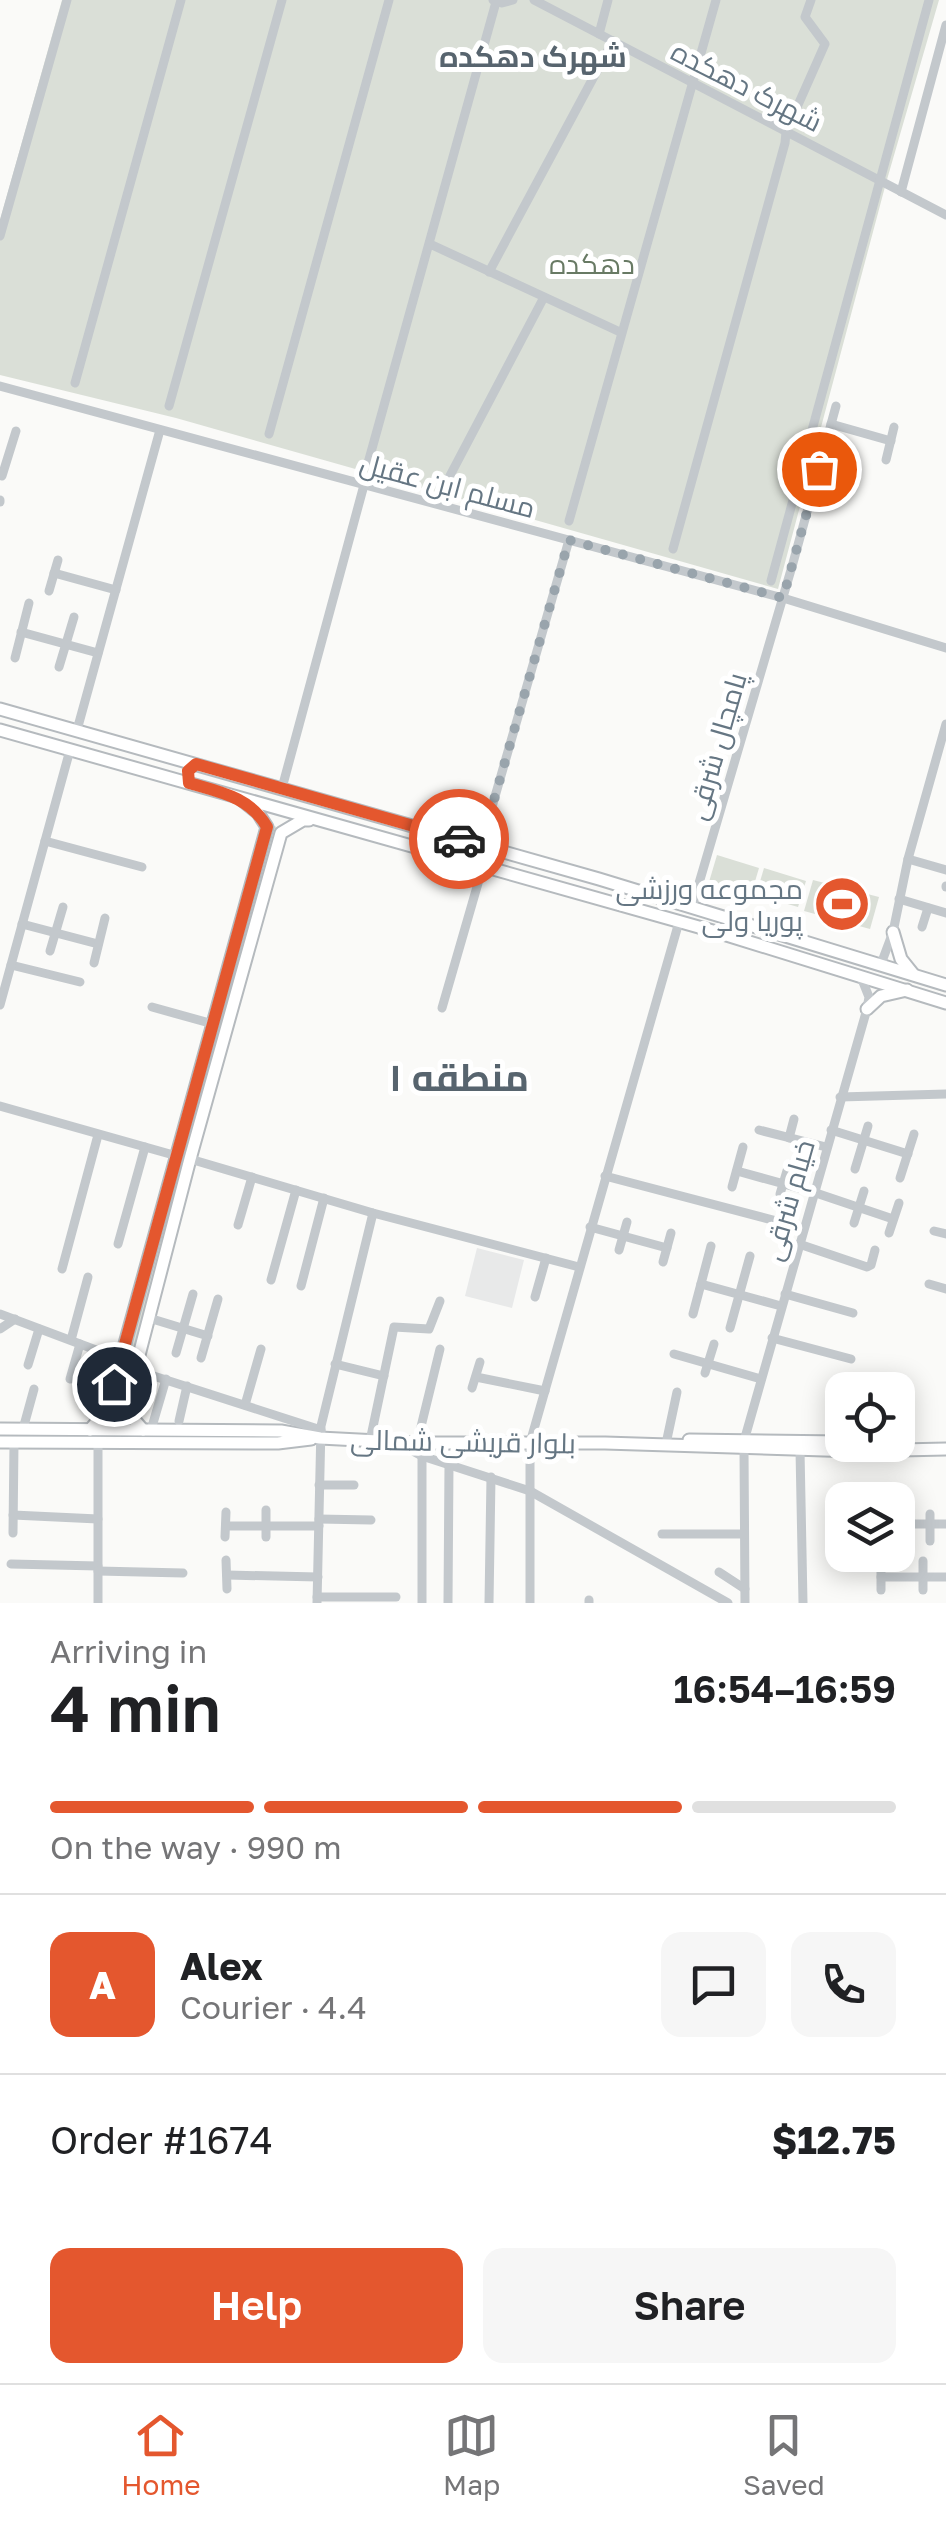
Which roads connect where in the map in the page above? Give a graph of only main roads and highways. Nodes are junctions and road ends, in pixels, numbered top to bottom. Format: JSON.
{"nodes":[{"id":1,"x":0,"y":709,"type":"edge"},
{"id":2,"x":0,"y":730,"type":"edge"},
{"id":3,"x":174,"y":757,"type":"junction"},
{"id":4,"x":196,"y":764,"type":"junction"},
{"id":5,"x":169,"y":777,"type":"junction"},
{"id":6,"x":189,"y":783,"type":"junction"},
{"id":7,"x":235,"y":796,"type":"junction"},
{"id":8,"x":318,"y":820,"type":"junction"},
{"id":9,"x":267,"y":827,"type":"junction"},
{"id":10,"x":281,"y":834,"type":"junction"},
{"id":11,"x":763,"y":928,"type":"junction"},
{"id":12,"x":893,"y":932,"type":"road end"},
{"id":13,"x":756,"y":947,"type":"junction"},
{"id":14,"x":913,"y":974,"type":"junction"},
{"id":15,"x":946,"y":984,"type":"edge"},
{"id":16,"x":910,"y":990,"type":"junction"},
{"id":17,"x":946,"y":1003,"type":"edge"},
{"id":18,"x":868,"y":1009,"type":"road end"},
{"id":19,"x":184,"y":1158,"type":"junction"},
{"id":20,"x":107,"y":1409,"type":"junction"},
{"id":21,"x":125,"y":1409,"type":"junction"},
{"id":22,"x":0,"y":1429,"type":"edge"},
{"id":23,"x":90,"y":1430,"type":"junction"},
{"id":24,"x":147,"y":1430,"type":"junction"},
{"id":25,"x":282,"y":1430,"type":"junction"},
{"id":26,"x":0,"y":1442,"type":"edge"},
{"id":27,"x":605,"y":1443,"type":"junction"},
{"id":28,"x":825,"y":1443,"type":"edge"},
{"id":29,"x":744,"y":1445,"type":"junction"},
{"id":30,"x":915,"y":1445,"type":"edge"},
{"id":31,"x":946,"y":1445,"type":"edge"},
{"id":32,"x":918,"y":1446,"type":"junction"}],
"edges":[{"from":1,"to":3,"type":"main road"},
{"from":2,"to":5,"type":"main road"},
{"from":3,"to":4,"type":"main road"},
{"from":3,"to":5,"type":"main road"},
{"from":4,"to":6,"type":"main road"},
{"from":4,"to":11,"type":"main road"},
{"from":5,"to":6,"type":"main road"},
{"from":6,"to":7,"type":"main road"},
{"from":7,"to":8,"type":"main road"},
{"from":7,"to":9,"type":"main road"},
{"from":8,"to":10,"type":"main road"},
{"from":8,"to":13,"type":"main road"},
{"from":9,"to":10,"type":"main road"},
{"from":9,"to":19,"type":"main road"},
{"from":10,"to":19,"type":"main road"},
{"from":11,"to":13,"type":"main road"},
{"from":11,"to":14,"type":"main road"},
{"from":12,"to":14,"type":"main road"},
{"from":13,"to":16,"type":"main road"},
{"from":14,"to":15,"type":"main road"},
{"from":16,"to":17,"type":"main road"},
{"from":16,"to":18,"type":"main road"},
{"from":19,"to":20,"type":"main road"},
{"from":19,"to":21,"type":"main road"},
{"from":20,"to":21,"type":"main road"},
{"from":20,"to":23,"type":"main road"},
{"from":21,"to":24,"type":"main road"},
{"from":22,"to":23,"type":"main road","name":"بلوار قریشی شمالی"},
{"from":23,"to":24,"type":"main road","name":"بلوار قریشی شمالی"},
{"from":24,"to":25,"type":"main road","name":"بلوار قریشی شمالی"},
{"from":25,"to":26,"type":"main road","name":"بلوار قریشی شمالی"},
{"from":25,"to":27,"type":"main road","name":"بلوار قریشی شمالی"},
{"from":27,"to":29,"type":"main road","name":"بلوار قریشی شمالی"},
{"from":27,"to":29,"type":"main road","name":"بلوار قریشی شمالی"},
{"from":28,"to":29,"type":"main road","name":"بلوار قریشی شمالی"},
{"from":29,"to":32,"type":"main road","name":"بلوار قریشی شمالی"},
{"from":30,"to":32,"type":"main road","name":"بلوار قریشی شمالی"},
{"from":31,"to":32,"type":"main road","name":"بلوار قریشی شمالی"}]}
